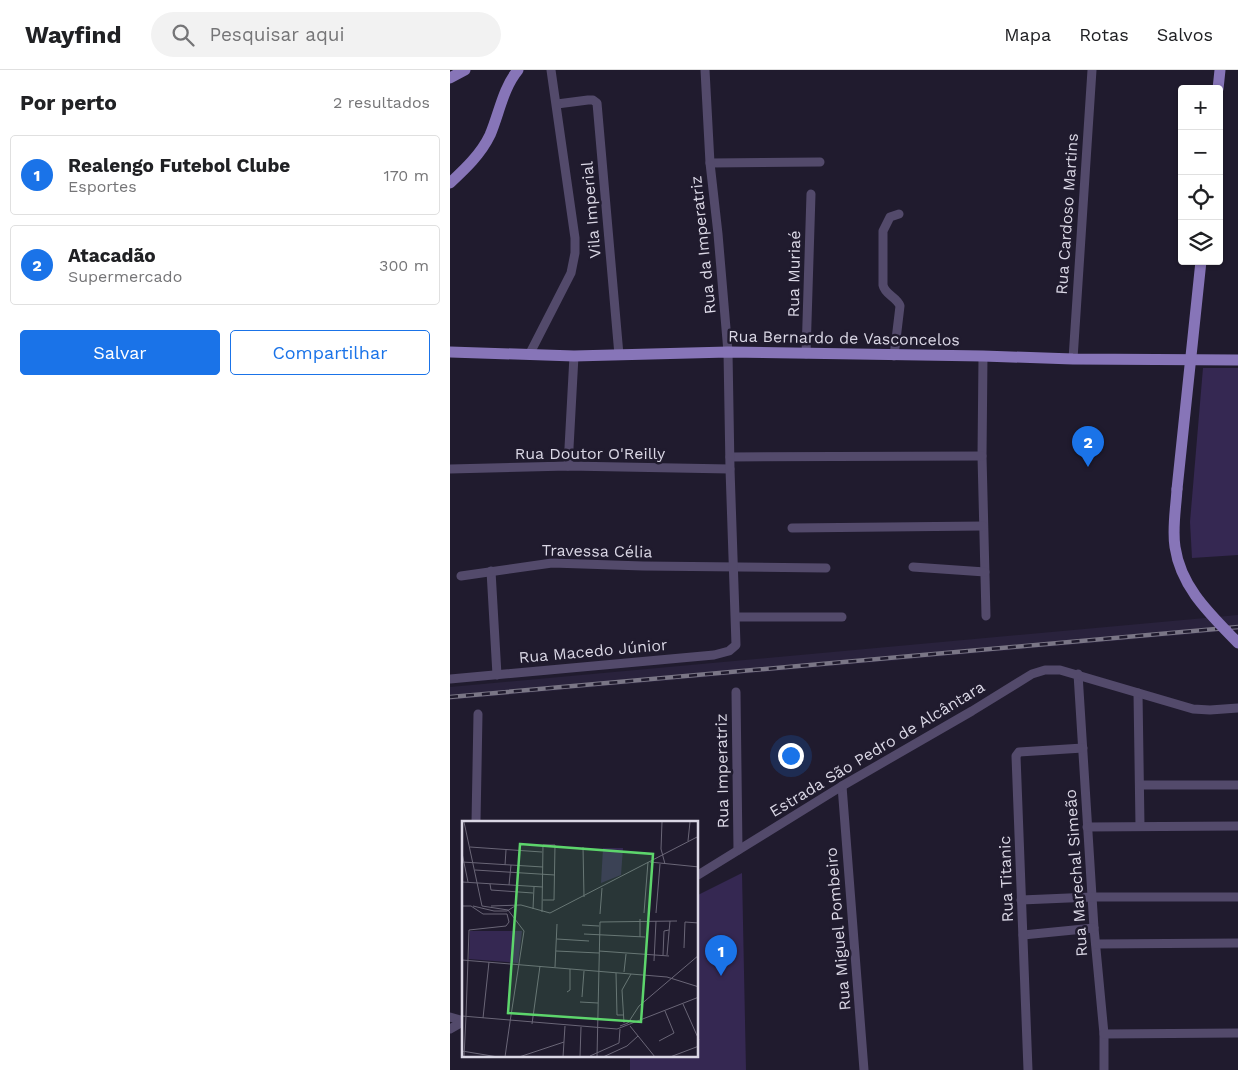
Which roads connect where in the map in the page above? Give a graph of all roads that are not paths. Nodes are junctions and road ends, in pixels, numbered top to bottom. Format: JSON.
{"nodes":[{"id":1,"x":465,"y":70,"type":"edge"},
{"id":2,"x":552,"y":70,"type":"edge"},
{"id":3,"x":704,"y":70,"type":"edge"},
{"id":4,"x":1092,"y":70,"type":"edge"},
{"id":5,"x":1220,"y":70,"type":"edge"},
{"id":6,"x":514,"y":75,"type":"edge"},
{"id":7,"x":450,"y":78,"type":"edge"},
{"id":8,"x":1218,"y":85,"type":"edge"},
{"id":9,"x":557,"y":104,"type":"junction"},
{"id":10,"x":710,"y":162,"type":"junction"},
{"id":11,"x":820,"y":162,"type":"dead end"},
{"id":12,"x":450,"y":184,"type":"edge"},
{"id":13,"x":811,"y":194,"type":"dead end"},
{"id":14,"x":899,"y":214,"type":"dead end"},
{"id":15,"x":1202,"y":265,"type":"edge"},
{"id":16,"x":450,"y":352,"type":"edge"},
{"id":17,"x":728,"y":352,"type":"junction"},
{"id":18,"x":806,"y":354,"type":"junction"},
{"id":19,"x":529,"y":355,"type":"junction"},
{"id":20,"x":619,"y":355,"type":"junction"},
{"id":21,"x":574,"y":356,"type":"junction"},
{"id":22,"x":894,"y":356,"type":"junction"},
{"id":23,"x":982,"y":356,"type":"junction"},
{"id":24,"x":1073,"y":359,"type":"junction"},
{"id":25,"x":1192,"y":360,"type":"junction"},
{"id":26,"x":1238,"y":360,"type":"edge"},
{"id":27,"x":982,"y":456,"type":"junction"},
{"id":28,"x":730,"y":457,"type":"junction"},
{"id":29,"x":568,"y":466,"type":"junction"},
{"id":30,"x":450,"y":468,"type":"edge"},
{"id":31,"x":730,"y":469,"type":"junction"},
{"id":32,"x":983,"y":526,"type":"junction"},
{"id":33,"x":792,"y":528,"type":"dead end"},
{"id":34,"x":733,"y":567,"type":"junction"},
{"id":35,"x":913,"y":567,"type":"dead end"},
{"id":36,"x":826,"y":568,"type":"dead end"},
{"id":37,"x":491,"y":571,"type":"junction"},
{"id":38,"x":985,"y":572,"type":"junction"},
{"id":39,"x":461,"y":576,"type":"dead end"},
{"id":40,"x":986,"y":616,"type":"dead end"},
{"id":41,"x":736,"y":617,"type":"junction"},
{"id":42,"x":842,"y":617,"type":"dead end"},
{"id":43,"x":1238,"y":643,"type":"edge"},
{"id":44,"x":736,"y":645,"type":"joint"},
{"id":45,"x":1078,"y":674,"type":"junction"},
{"id":46,"x":497,"y":675,"type":"junction"},
{"id":47,"x":450,"y":679,"type":"edge"},
{"id":48,"x":736,"y":692,"type":"dead end"},
{"id":49,"x":1138,"y":693,"type":"junction"},
{"id":50,"x":1238,"y":708,"type":"edge"},
{"id":51,"x":478,"y":714,"type":"dead end"},
{"id":52,"x":1083,"y":748,"type":"junction"},
{"id":53,"x":1140,"y":785,"type":"junction"},
{"id":54,"x":1238,"y":785,"type":"edge"},
{"id":55,"x":842,"y":786,"type":"junction"},
{"id":56,"x":476,"y":821,"type":"edge"},
{"id":57,"x":1140,"y":826,"type":"junction"},
{"id":58,"x":1238,"y":826,"type":"edge"},
{"id":59,"x":1088,"y":827,"type":"junction"},
{"id":60,"x":738,"y":850,"type":"junction"},
{"id":61,"x":699,"y":874,"type":"edge"},
{"id":62,"x":1092,"y":897,"type":"junction"},
{"id":63,"x":1238,"y":897,"type":"edge"},
{"id":64,"x":1021,"y":900,"type":"junction"},
{"id":65,"x":1094,"y":928,"type":"junction"},
{"id":66,"x":1023,"y":935,"type":"junction"},
{"id":67,"x":1238,"y":943,"type":"edge"},
{"id":68,"x":1096,"y":944,"type":"junction"},
{"id":69,"x":462,"y":1022,"type":"edge"},
{"id":70,"x":450,"y":1029,"type":"edge"},
{"id":71,"x":1238,"y":1033,"type":"edge"},
{"id":72,"x":1104,"y":1034,"type":"junction"},
{"id":73,"x":864,"y":1070,"type":"edge"},
{"id":74,"x":1028,"y":1070,"type":"edge"},
{"id":75,"x":1104,"y":1070,"type":"edge"}],
"edges":[{"from":1,"to":7,"type":"main road"},
{"from":2,"to":9,"type":"street"},
{"from":3,"to":10,"type":"street","name":"Rua da Imperatriz"},
{"from":4,"to":24,"type":"street","name":"Rua Cardoso Martins"},
{"from":5,"to":8,"type":"main road"},
{"from":6,"to":12,"type":"main road"},
{"from":9,"to":19,"type":"street"},
{"from":9,"to":20,"type":"street","name":"Vila Imperial"},
{"from":10,"to":11,"type":"street"},
{"from":10,"to":17,"type":"street","name":"Rua da Imperatriz"},
{"from":13,"to":18,"type":"street","name":"Rua Muriaé"},
{"from":14,"to":22,"type":"street"},
{"from":15,"to":25,"type":"main road"},
{"from":16,"to":19,"type":"main road","name":"Rua Bernardo de Vasconcelos"},
{"from":17,"to":18,"type":"main road","name":"Rua Bernardo de Vasconcelos"},
{"from":17,"to":20,"type":"main road","name":"Rua Bernardo de Vasconcelos"},
{"from":17,"to":28,"type":"street","name":"Rua da Imperatriz"},
{"from":18,"to":22,"type":"main road","name":"Rua Bernardo de Vasconcelos"},
{"from":19,"to":21,"type":"main road","name":"Rua Bernardo de Vasconcelos"},
{"from":20,"to":21,"type":"main road","name":"Rua Bernardo de Vasconcelos"},
{"from":21,"to":29,"type":"street"},
{"from":22,"to":23,"type":"main road","name":"Rua Bernardo de Vasconcelos"},
{"from":23,"to":24,"type":"main road","name":"Rua Bernardo de Vasconcelos"},
{"from":23,"to":27,"type":"street"},
{"from":24,"to":25,"type":"main road","name":"Rua Bernardo de Vasconcelos"},
{"from":25,"to":26,"type":"main road","name":"Rua Bernardo de Vasconcelos"},
{"from":25,"to":43,"type":"main road","bridge":true},
{"from":27,"to":28,"type":"street"},
{"from":27,"to":32,"type":"street"},
{"from":28,"to":31,"type":"street","name":"Rua da Imperatriz"},
{"from":29,"to":30,"type":"street","name":"Rua Doutor O'Reilly"},
{"from":29,"to":31,"type":"street","name":"Rua Doutor O'Reilly"},
{"from":31,"to":34,"type":"street","name":"Rua da Imperatriz"},
{"from":32,"to":33,"type":"street"},
{"from":32,"to":38,"type":"street"},
{"from":34,"to":36,"type":"street"},
{"from":34,"to":37,"type":"street","name":"Travessa Célia"},
{"from":34,"to":41,"type":"street","name":"Rua da Imperatriz"},
{"from":35,"to":38,"type":"street"},
{"from":37,"to":39,"type":"street","name":"Travessa Célia"},
{"from":37,"to":46,"type":"street"},
{"from":38,"to":40,"type":"street"},
{"from":41,"to":42,"type":"street"},
{"from":41,"to":44,"type":"street","name":"Rua da Imperatriz"},
{"from":44,"to":46,"type":"street","name":"Rua Macedo Júnior"},
{"from":45,"to":49,"type":"street","name":"Estrada São Pedro de Alcântara"},
{"from":45,"to":52,"type":"street","name":"Rua Marechal Simeão"},
{"from":45,"to":55,"type":"street","name":"Estrada São Pedro de Alcântara"},
{"from":46,"to":47,"type":"street","name":"Rua Macedo Júnior"},
{"from":48,"to":60,"type":"street","name":"Rua Imperatriz"},
{"from":49,"to":50,"type":"street","name":"Estrada São Pedro de Alcântara"},
{"from":49,"to":53,"type":"street"},
{"from":51,"to":56,"type":"street"},
{"from":52,"to":59,"type":"street","name":"Rua Marechal Simeão"},
{"from":52,"to":64,"type":"street","name":"Rua Titanic"},
{"from":53,"to":54,"type":"street"},
{"from":53,"to":57,"type":"street"},
{"from":55,"to":60,"type":"street","name":"Estrada São Pedro de Alcântara"},
{"from":55,"to":73,"type":"street","name":"Rua Miguel Pombeiro"},
{"from":57,"to":58,"type":"street"},
{"from":57,"to":59,"type":"street"},
{"from":59,"to":62,"type":"street","name":"Rua Marechal Simeão"},
{"from":60,"to":61,"type":"street","name":"Estrada São Pedro de Alcântara"},
{"from":62,"to":63,"type":"street"},
{"from":62,"to":64,"type":"street"},
{"from":62,"to":65,"type":"street","name":"Rua Marechal Simeão"},
{"from":64,"to":66,"type":"street","name":"Rua Titanic"},
{"from":65,"to":66,"type":"street"},
{"from":65,"to":68,"type":"street","name":"Rua Marechal Simeão"},
{"from":66,"to":74,"type":"street","name":"Rua Titanic"},
{"from":67,"to":68,"type":"street"},
{"from":68,"to":72,"type":"street","name":"Rua Marechal Simeão"},
{"from":69,"to":70,"type":"street"},
{"from":71,"to":72,"type":"street"},
{"from":72,"to":75,"type":"street","name":"Rua Marechal Simeão"}]}
